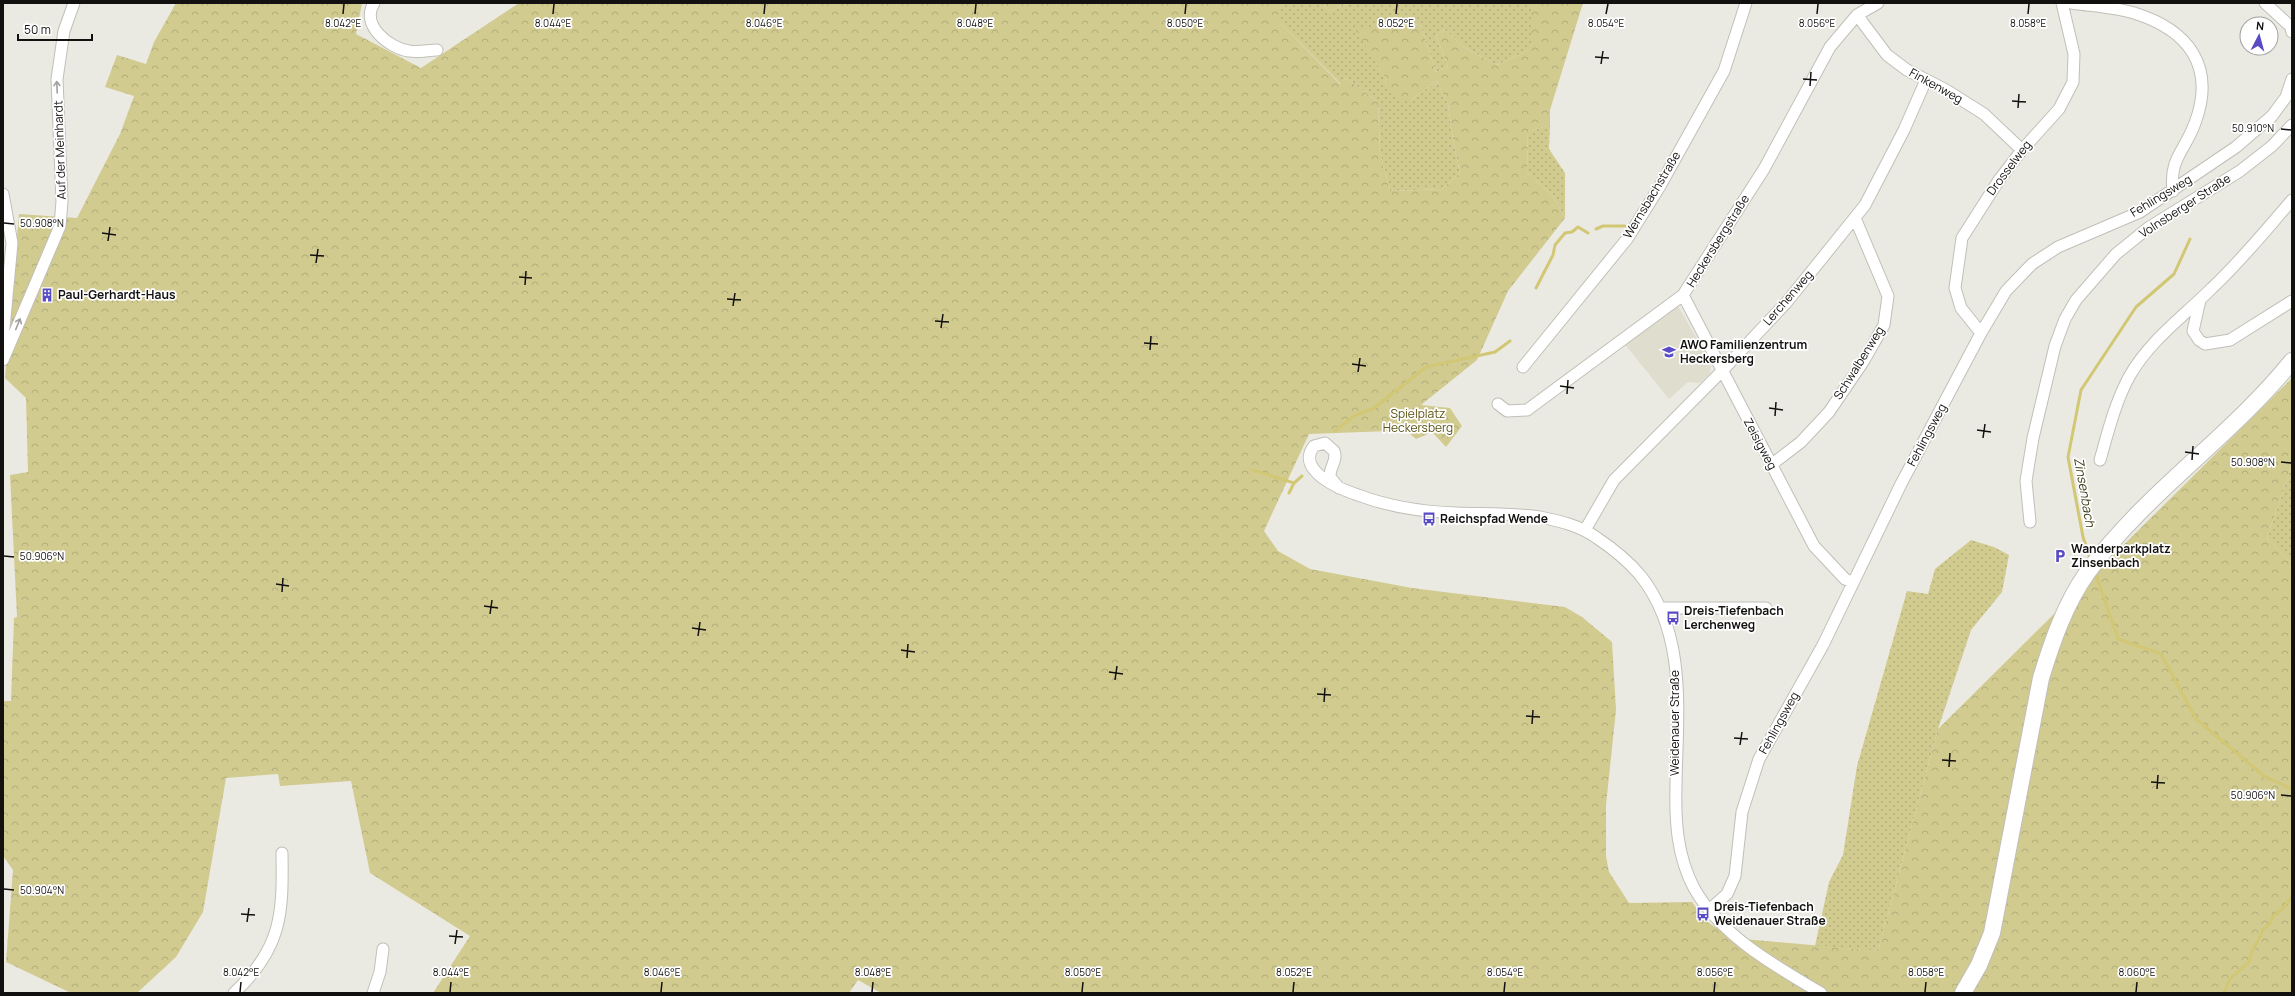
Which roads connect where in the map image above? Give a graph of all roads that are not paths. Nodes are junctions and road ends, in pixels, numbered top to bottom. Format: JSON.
{"nodes":[{"id":1,"x":74,"y":3,"type":"edge"},
{"id":2,"x":374,"y":3,"type":"edge"},
{"id":3,"x":1746,"y":3,"type":"edge"},
{"id":4,"x":1878,"y":3,"type":"edge"},
{"id":5,"x":2062,"y":3,"type":"edge"},
{"id":6,"x":2071,"y":3,"type":"edge"},
{"id":7,"x":2265,"y":3,"type":"edge"},
{"id":8,"x":1857,"y":15,"type":"junction"},
{"id":9,"x":2292,"y":32,"type":"edge"},
{"id":10,"x":437,"y":50,"type":"dead end"},
{"id":11,"x":2292,"y":79,"type":"edge"},
{"id":12,"x":1926,"y":80,"type":"junction"},
{"id":13,"x":2292,"y":125,"type":"edge"},
{"id":14,"x":2022,"y":150,"type":"junction"},
{"id":15,"x":2173,"y":190,"type":"junction"},
{"id":16,"x":3,"y":194,"type":"edge"},
{"id":17,"x":2292,"y":200,"type":"edge"},
{"id":18,"x":1855,"y":218,"type":"junction"},
{"id":19,"x":1683,"y":296,"type":"junction"},
{"id":20,"x":2200,"y":300,"type":"junction"},
{"id":21,"x":2292,"y":301,"type":"edge"},
{"id":22,"x":1981,"y":334,"type":"junction"},
{"id":23,"x":3,"y":339,"type":"edge"},
{"id":24,"x":3,"y":360,"type":"edge"},
{"id":25,"x":2292,"y":361,"type":"edge"},
{"id":26,"x":1523,"y":367,"type":"dead end"},
{"id":27,"x":1721,"y":372,"type":"junction"},
{"id":28,"x":1498,"y":404,"type":"dead end"},
{"id":29,"x":2100,"y":460,"type":"dead end"},
{"id":30,"x":1771,"y":465,"type":"junction"},
{"id":31,"x":1339,"y":488,"type":"dead end"},
{"id":32,"x":2030,"y":522,"type":"dead end"},
{"id":33,"x":1586,"y":530,"type":"junction"},
{"id":34,"x":1852,"y":582,"type":"junction"},
{"id":35,"x":1660,"y":608,"type":"junction"},
{"id":36,"x":1766,"y":608,"type":"dead end"},
{"id":37,"x":282,"y":853,"type":"dead end"},
{"id":38,"x":1710,"y":910,"type":"junction"},
{"id":39,"x":384,"y":950,"type":"dead end"},
{"id":40,"x":234,"y":993,"type":"edge"},
{"id":41,"x":373,"y":993,"type":"edge"},
{"id":42,"x":1820,"y":993,"type":"edge"},
{"id":43,"x":1963,"y":993,"type":"edge"}],
"edges":[{"from":24,"to":1,"type":"street","name":"Auf der Meinhardt","one_way":true},
{"from":2,"to":10,"type":"street"},
{"from":3,"to":26,"type":"street","name":"Wernsbachstraße"},
{"from":4,"to":8,"type":"street","name":"Heckersbergstraße"},
{"from":5,"to":14,"type":"street","name":"Drosselweg"},
{"from":6,"to":15,"type":"street"},
{"from":7,"to":9,"type":"street"},
{"from":8,"to":12,"type":"street","name":"Finkenweg"},
{"from":8,"to":19,"type":"street","name":"Heckersbergstraße"},
{"from":11,"to":15,"type":"street","name":"Fehlingsweg"},
{"from":12,"to":14,"type":"street","name":"Finkenweg"},
{"from":12,"to":18,"type":"street","name":"Lerchenweg"},
{"from":13,"to":32,"type":"street","name":"Volnsberger Straße"},
{"from":14,"to":22,"type":"street","name":"Drosselweg"},
{"from":15,"to":22,"type":"street","name":"Fehlingsweg"},
{"from":16,"to":23,"type":"street"},
{"from":17,"to":20,"type":"street"},
{"from":18,"to":27,"type":"street","name":"Lerchenweg"},
{"from":18,"to":30,"type":"street","name":"Schwalbenweg"},
{"from":19,"to":27,"type":"street","name":"Zeisigweg"},
{"from":19,"to":28,"type":"street","name":"Heckersbergstraße"},
{"from":20,"to":21,"type":"street"},
{"from":20,"to":29,"type":"street"},
{"from":22,"to":34,"type":"street","name":"Fehlingsweg"},
{"from":25,"to":43,"type":"street"},
{"from":27,"to":30,"type":"street","name":"Zeisigweg"},
{"from":27,"to":33,"type":"street","name":"Lerchenweg"},
{"from":30,"to":34,"type":"street","name":"Zeisigweg"},
{"from":31,"to":33,"type":"street","name":"Weidenauer Straße"},
{"from":33,"to":35,"type":"street","name":"Weidenauer Straße"},
{"from":34,"to":38,"type":"street","name":"Fehlingsweg"},
{"from":35,"to":36,"type":"street"},
{"from":35,"to":38,"type":"street","name":"Weidenauer Straße"},
{"from":37,"to":40,"type":"street"},
{"from":38,"to":42,"type":"street","name":"Weidenauer Straße"},
{"from":39,"to":41,"type":"street"}]}
